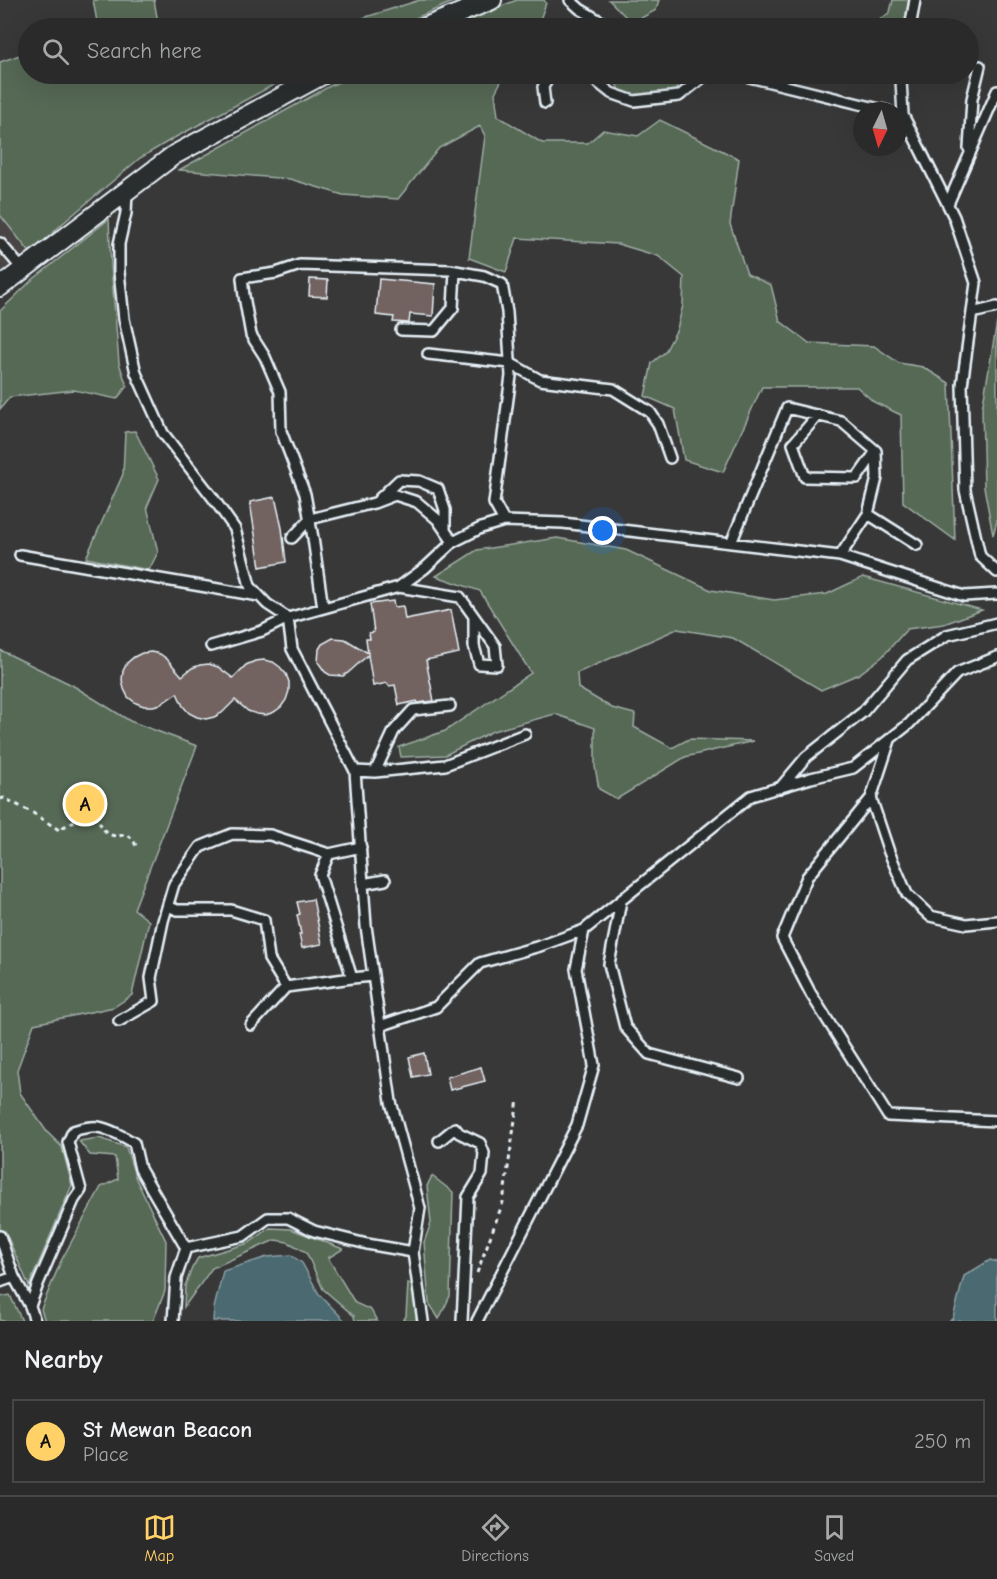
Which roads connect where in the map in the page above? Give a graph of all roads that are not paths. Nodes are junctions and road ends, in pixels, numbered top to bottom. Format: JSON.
{"nodes":[{"id":1,"x":492,"y":0,"type":"edge"},
{"id":2,"x":570,"y":0,"type":"edge"},
{"id":3,"x":915,"y":0,"type":"edge"},
{"id":4,"x":448,"y":18,"type":"edge"},
{"id":5,"x":595,"y":18,"type":"edge"},
{"id":6,"x":912,"y":18,"type":"edge"},
{"id":7,"x":981,"y":66,"type":"dead end"},
{"id":8,"x":979,"y":73,"type":"edge"},
{"id":9,"x":305,"y":84,"type":"edge"},
{"id":10,"x":545,"y":84,"type":"edge"},
{"id":11,"x":600,"y":84,"type":"edge"},
{"id":12,"x":694,"y":84,"type":"edge"},
{"id":13,"x":778,"y":84,"type":"edge"},
{"id":14,"x":901,"y":84,"type":"edge"},
{"id":15,"x":976,"y":84,"type":"edge"},
{"id":16,"x":997,"y":91,"type":"edge"},
{"id":17,"x":853,"y":102,"type":"edge"},
{"id":18,"x":901,"y":102,"type":"edge"},
{"id":19,"x":545,"y":103,"type":"dead end"},
{"id":20,"x":907,"y":125,"type":"edge"},
{"id":21,"x":969,"y":154,"type":"junction"},
{"id":22,"x":128,"y":189,"type":"junction"},
{"id":23,"x":948,"y":204,"type":"junction"},
{"id":24,"x":0,"y":243,"type":"edge"},
{"id":25,"x":23,"y":270,"type":"junction"},
{"id":26,"x":455,"y":271,"type":"junction"},
{"id":27,"x":0,"y":287,"type":"edge"},
{"id":28,"x":997,"y":307,"type":"edge"},
{"id":29,"x":972,"y":313,"type":"junction"},
{"id":30,"x":401,"y":330,"type":"dead end"},
{"id":31,"x":428,"y":354,"type":"dead end"},
{"id":32,"x":510,"y":363,"type":"junction"},
{"id":33,"x":818,"y":415,"type":"junction"},
{"id":34,"x":876,"y":451,"type":"junction"},
{"id":35,"x":670,"y":458,"type":"dead end"},
{"id":36,"x":374,"y":503,"type":"junction"},
{"id":37,"x":868,"y":514,"type":"junction"},
{"id":38,"x":310,"y":519,"type":"junction"},
{"id":39,"x":504,"y":521,"type":"junction"},
{"id":40,"x":445,"y":531,"type":"junction"},
{"id":41,"x":292,"y":538,"type":"dead end"},
{"id":42,"x":453,"y":542,"type":"junction"},
{"id":43,"x":731,"y":543,"type":"junction"},
{"id":44,"x":916,"y":544,"type":"dead end"},
{"id":45,"x":20,"y":555,"type":"dead end"},
{"id":46,"x":840,"y":556,"type":"junction"},
{"id":47,"x":997,"y":572,"type":"edge"},
{"id":48,"x":399,"y":587,"type":"junction"},
{"id":49,"x":997,"y":594,"type":"edge"},
{"id":50,"x":259,"y":596,"type":"junction"},
{"id":51,"x":323,"y":608,"type":"junction"},
{"id":52,"x":474,"y":617,"type":"junction"},
{"id":53,"x":288,"y":618,"type":"junction"},
{"id":54,"x":997,"y":623,"type":"edge"},
{"id":55,"x":211,"y":646,"type":"dead end"},
{"id":56,"x":997,"y":657,"type":"edge"},
{"id":57,"x":450,"y":706,"type":"dead end"},
{"id":58,"x":525,"y":734,"type":"dead end"},
{"id":59,"x":890,"y":740,"type":"junction"},
{"id":60,"x":355,"y":771,"type":"junction"},
{"id":61,"x":375,"y":772,"type":"junction"},
{"id":62,"x":780,"y":788,"type":"junction"},
{"id":63,"x":871,"y":798,"type":"junction"},
{"id":64,"x":361,"y":847,"type":"junction"},
{"id":65,"x":329,"y":854,"type":"junction"},
{"id":66,"x":385,"y":880,"type":"dead end"},
{"id":67,"x":363,"y":884,"type":"junction"},
{"id":68,"x":621,"y":901,"type":"junction"},
{"id":69,"x":168,"y":906,"type":"junction"},
{"id":70,"x":997,"y":921,"type":"edge"},
{"id":71,"x":584,"y":930,"type":"junction"},
{"id":72,"x":373,"y":976,"type":"junction"},
{"id":73,"x":352,"y":978,"type":"junction"},
{"id":74,"x":286,"y":987,"type":"junction"},
{"id":75,"x":119,"y":1021,"type":"dead end"},
{"id":76,"x":251,"y":1025,"type":"dead end"},
{"id":77,"x":380,"y":1026,"type":"junction"},
{"id":78,"x":739,"y":1078,"type":"dead end"},
{"id":79,"x":997,"y":1121,"type":"edge"},
{"id":80,"x":439,"y":1141,"type":"dead end"},
{"id":81,"x":0,"y":1236,"type":"edge"},
{"id":82,"x":186,"y":1248,"type":"junction"},
{"id":83,"x":413,"y":1252,"type":"junction"},
{"id":84,"x":14,"y":1277,"type":"junction"},
{"id":85,"x":0,"y":1282,"type":"edge"},
{"id":86,"x":30,"y":1306,"type":"junction"},
{"id":87,"x":35,"y":1321,"type":"edge"},
{"id":88,"x":173,"y":1321,"type":"edge"},
{"id":89,"x":423,"y":1321,"type":"edge"},
{"id":90,"x":462,"y":1321,"type":"edge"},
{"id":91,"x":477,"y":1321,"type":"edge"}],
"edges":[{"from":1,"to":4,"type":"street"},
{"from":2,"to":5,"type":"lane"},
{"from":3,"to":6,"type":"lane"},
{"from":7,"to":8,"type":"lane"},
{"from":9,"to":22,"type":"street"},
{"from":10,"to":19,"type":"lane"},
{"from":11,"to":12,"type":"lane"},
{"from":13,"to":17,"type":"lane"},
{"from":14,"to":18,"type":"lane"},
{"from":15,"to":21,"type":"lane"},
{"from":16,"to":21,"type":"lane"},
{"from":20,"to":23,"type":"lane"},
{"from":21,"to":23,"type":"lane"},
{"from":22,"to":25,"type":"street"},
{"from":22,"to":50,"type":"lane"},
{"from":23,"to":29,"type":"lane"},
{"from":24,"to":25,"type":"lane"},
{"from":25,"to":27,"type":"street"},
{"from":26,"to":30,"type":"lane"},
{"from":26,"to":32,"type":"lane"},
{"from":26,"to":38,"type":"lane"},
{"from":28,"to":29,"type":"lane"},
{"from":29,"to":47,"type":"lane"},
{"from":31,"to":32,"type":"lane"},
{"from":32,"to":35,"type":"lane"},
{"from":32,"to":39,"type":"lane"},
{"from":33,"to":34,"type":"lane"},
{"from":33,"to":34,"type":"lane"},
{"from":33,"to":43,"type":"lane"},
{"from":34,"to":37,"type":"lane"},
{"from":36,"to":38,"type":"lane"},
{"from":36,"to":40,"type":"lane"},
{"from":36,"to":40,"type":"lane"},
{"from":37,"to":44,"type":"lane"},
{"from":37,"to":46,"type":"lane"},
{"from":38,"to":41,"type":"lane"},
{"from":38,"to":51,"type":"lane"},
{"from":39,"to":42,"type":"lane"},
{"from":39,"to":43,"type":"lane"},
{"from":40,"to":42,"type":"lane"},
{"from":42,"to":48,"type":"lane"},
{"from":43,"to":46,"type":"lane"},
{"from":45,"to":50,"type":"lane"},
{"from":46,"to":49,"type":"lane"},
{"from":48,"to":51,"type":"lane"},
{"from":48,"to":52,"type":"lane"},
{"from":50,"to":53,"type":"lane"},
{"from":51,"to":53,"type":"lane"},
{"from":52,"to":52,"type":"lane"},
{"from":53,"to":55,"type":"lane"},
{"from":53,"to":60,"type":"lane"},
{"from":54,"to":62,"type":"lane"},
{"from":56,"to":59,"type":"lane"},
{"from":57,"to":61,"type":"lane"},
{"from":58,"to":61,"type":"lane"},
{"from":59,"to":62,"type":"lane"},
{"from":59,"to":63,"type":"lane"},
{"from":60,"to":61,"type":"lane"},
{"from":60,"to":64,"type":"lane"},
{"from":62,"to":68,"type":"lane"},
{"from":63,"to":70,"type":"lane"},
{"from":63,"to":79,"type":"lane"},
{"from":64,"to":65,"type":"lane"},
{"from":64,"to":67,"type":"lane"},
{"from":65,"to":69,"type":"lane"},
{"from":65,"to":73,"type":"lane"},
{"from":66,"to":67,"type":"lane"},
{"from":67,"to":72,"type":"lane"},
{"from":68,"to":71,"type":"lane"},
{"from":68,"to":78,"type":"lane"},
{"from":69,"to":74,"type":"lane"},
{"from":69,"to":75,"type":"lane"},
{"from":71,"to":77,"type":"lane"},
{"from":71,"to":91,"type":"lane"},
{"from":72,"to":73,"type":"lane"},
{"from":72,"to":77,"type":"lane"},
{"from":73,"to":74,"type":"lane"},
{"from":74,"to":76,"type":"lane"},
{"from":77,"to":83,"type":"lane"},
{"from":80,"to":90,"type":"lane"},
{"from":81,"to":84,"type":"lane"},
{"from":82,"to":83,"type":"lane"},
{"from":82,"to":86,"type":"lane"},
{"from":82,"to":88,"type":"lane"},
{"from":83,"to":89,"type":"lane"},
{"from":84,"to":85,"type":"lane"},
{"from":84,"to":86,"type":"lane"},
{"from":86,"to":87,"type":"lane"}]}
